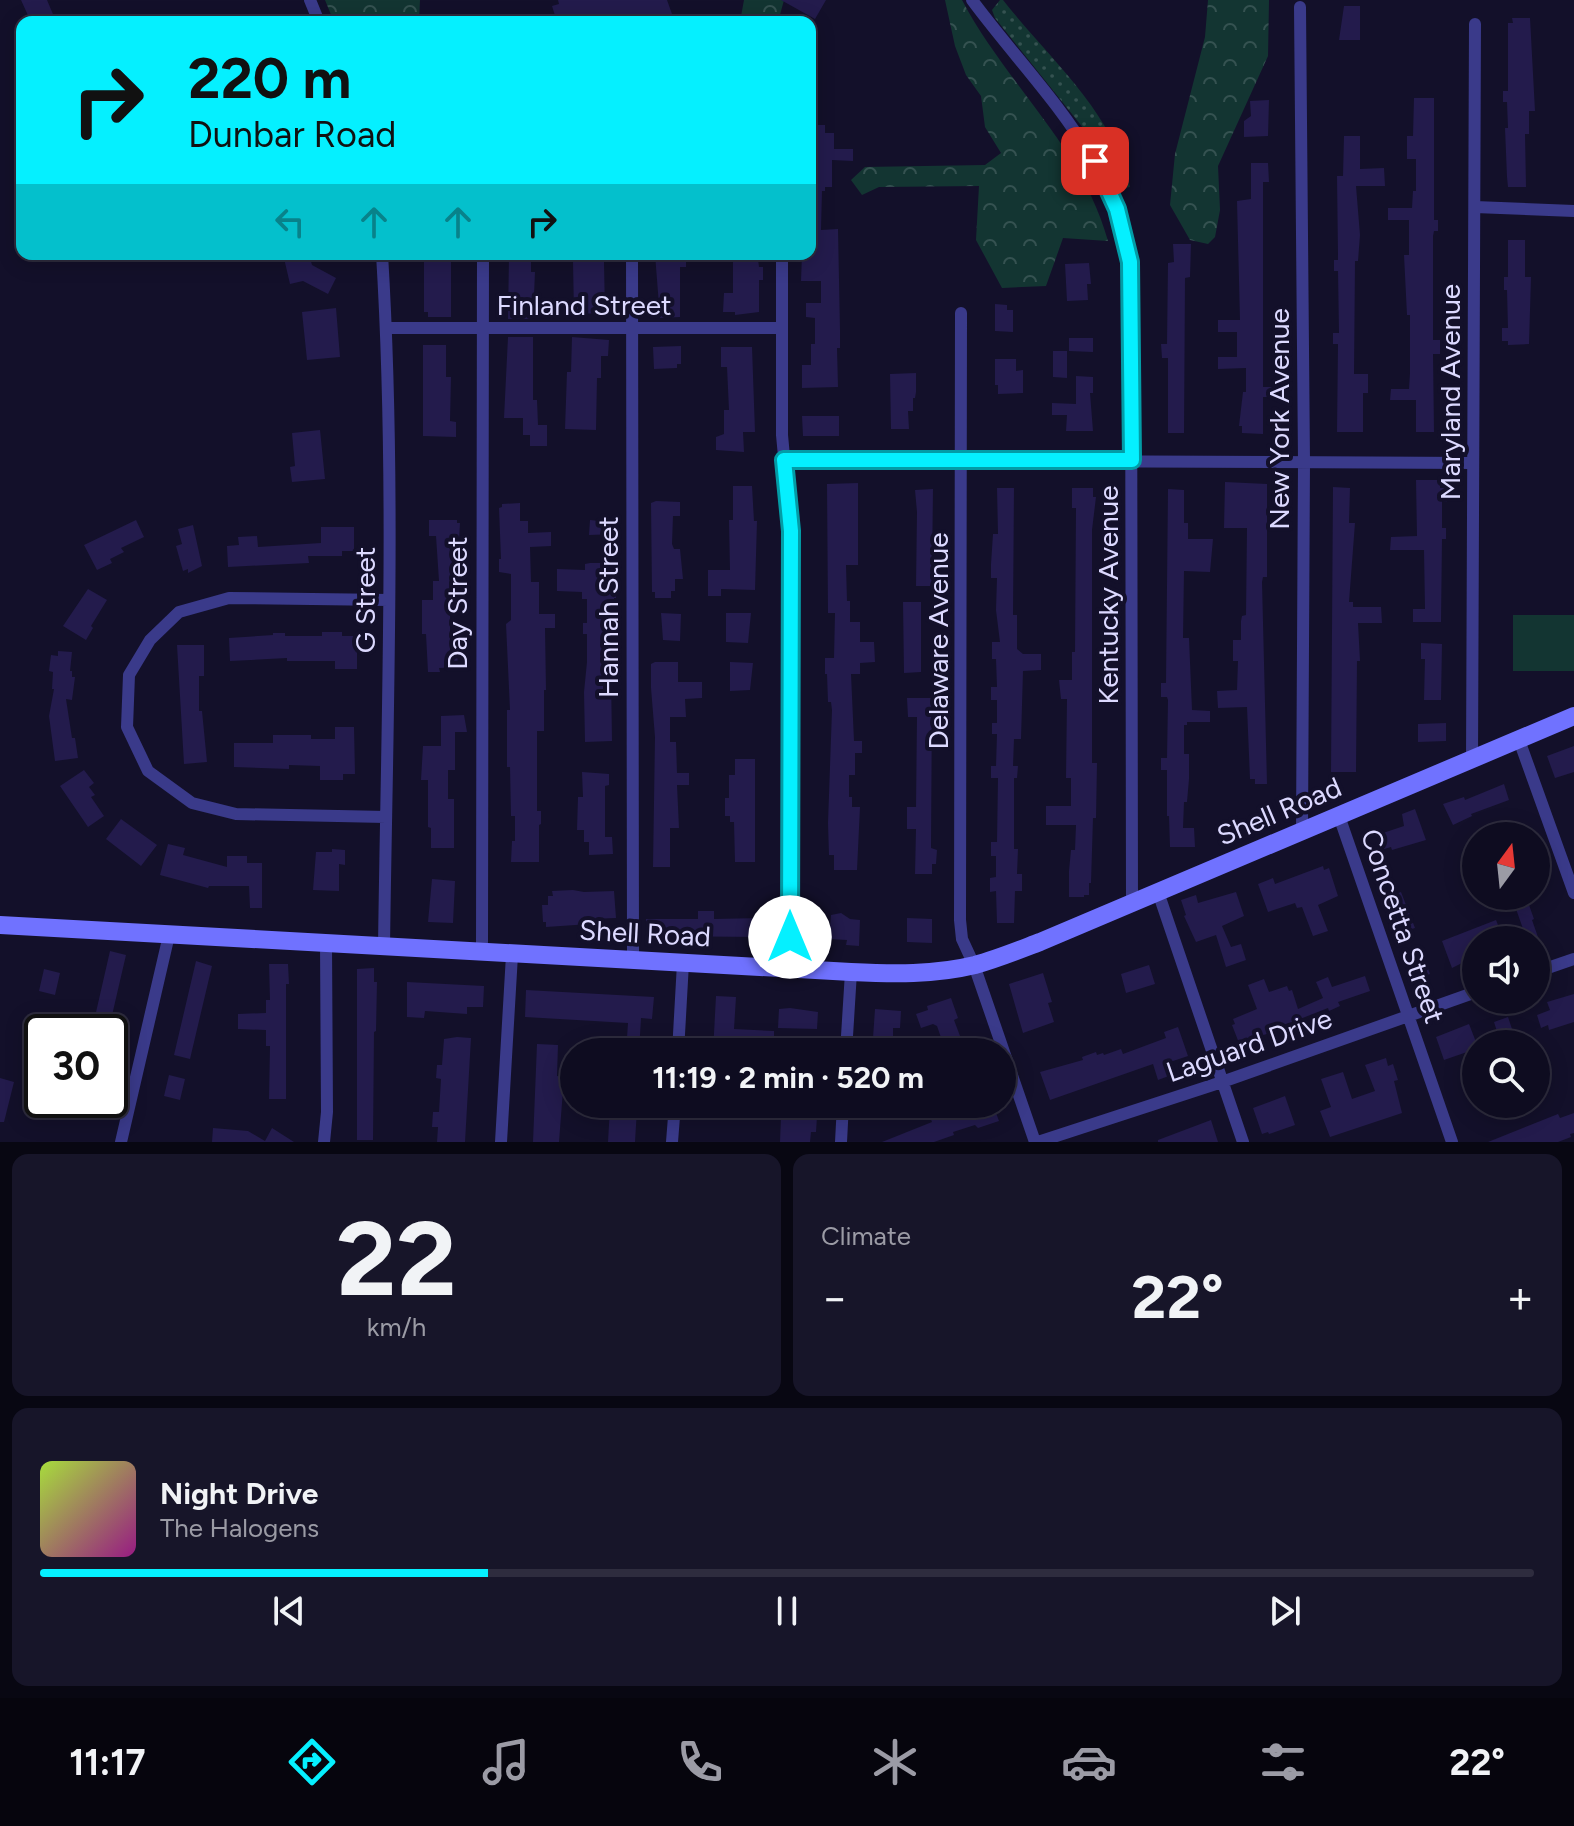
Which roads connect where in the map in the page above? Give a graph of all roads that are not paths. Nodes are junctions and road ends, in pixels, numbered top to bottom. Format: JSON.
{"nodes":[{"id":1,"x":972,"y":0,"type":"edge"},
{"id":2,"x":1300,"y":7,"type":"dead end"},
{"id":3,"x":1475,"y":24,"type":"dead end"},
{"id":4,"x":1475,"y":207,"type":"junction"},
{"id":5,"x":1574,"y":211,"type":"edge"},
{"id":6,"x":382,"y":260,"type":"edge"},
{"id":7,"x":483,"y":260,"type":"edge"},
{"id":8,"x":632,"y":260,"type":"edge"},
{"id":9,"x":782,"y":260,"type":"edge"},
{"id":10,"x":961,"y":313,"type":"dead end"},
{"id":11,"x":387,"y":328,"type":"junction"},
{"id":12,"x":782,"y":328,"type":"junction"},
{"id":13,"x":482,"y":329,"type":"junction"},
{"id":14,"x":633,"y":329,"type":"junction"},
{"id":15,"x":784,"y":460,"type":"junction"},
{"id":16,"x":1132,"y":460,"type":"junction"},
{"id":17,"x":963,"y":461,"type":"junction"},
{"id":18,"x":1304,"y":462,"type":"junction"},
{"id":19,"x":1473,"y":463,"type":"junction"},
{"id":20,"x":389,"y":600,"type":"junction"},
{"id":21,"x":1574,"y":716,"type":"edge"},
{"id":22,"x":1519,"y":740,"type":"junction"},
{"id":23,"x":1472,"y":761,"type":"junction"},
{"id":24,"x":1339,"y":816,"type":"junction"},
{"id":25,"x":386,"y":817,"type":"junction"},
{"id":26,"x":1302,"y":832,"type":"junction"},
{"id":27,"x":1158,"y":892,"type":"junction"},
{"id":28,"x":1574,"y":893,"type":"edge"},
{"id":29,"x":1132,"y":903,"type":"junction"},
{"id":30,"x":0,"y":925,"type":"edge"},
{"id":31,"x":169,"y":935,"type":"junction"},
{"id":32,"x":326,"y":944,"type":"junction"},
{"id":33,"x":384,"y":947,"type":"junction"},
{"id":34,"x":482,"y":953,"type":"junction"},
{"id":35,"x":512,"y":955,"type":"junction"},
{"id":36,"x":1574,"y":959,"type":"edge"},
{"id":37,"x":633,"y":960,"type":"junction"},
{"id":38,"x":683,"y":963,"type":"junction"},
{"id":39,"x":974,"y":965,"type":"junction"},
{"id":40,"x":1550,"y":967,"type":"edge"},
{"id":41,"x":790,"y":968,"type":"junction"},
{"id":42,"x":851,"y":972,"type":"junction"},
{"id":43,"x":1462,"y":997,"type":"edge"},
{"id":44,"x":1410,"y":1014,"type":"junction"},
{"id":45,"x":679,"y":1038,"type":"edge"},
{"id":46,"x":847,"y":1038,"type":"edge"},
{"id":47,"x":1222,"y":1082,"type":"junction"},
{"id":48,"x":674,"y":1118,"type":"edge"},
{"id":49,"x":842,"y":1118,"type":"edge"},
{"id":50,"x":121,"y":1142,"type":"edge"},
{"id":51,"x":324,"y":1142,"type":"edge"},
{"id":52,"x":501,"y":1142,"type":"edge"},
{"id":53,"x":672,"y":1142,"type":"edge"},
{"id":54,"x":841,"y":1142,"type":"edge"},
{"id":55,"x":1036,"y":1142,"type":"edge"},
{"id":56,"x":1243,"y":1142,"type":"edge"},
{"id":57,"x":1452,"y":1142,"type":"edge"}],
"edges":[{"from":1,"to":16,"type":"street","name":"Kentucky Avenue"},
{"from":2,"to":18,"type":"street","name":"New York Avenue"},
{"from":3,"to":4,"type":"street","name":"Maryland Avenue"},
{"from":4,"to":5,"type":"street"},
{"from":4,"to":19,"type":"street","name":"Maryland Avenue"},
{"from":6,"to":11,"type":"street","name":"G Street"},
{"from":7,"to":13,"type":"street","name":"Day Street"},
{"from":8,"to":14,"type":"street","name":"Hannah Street"},
{"from":9,"to":12,"type":"street"},
{"from":10,"to":17,"type":"street","name":"Delaware Avenue"},
{"from":11,"to":13,"type":"street","name":"Finland Street"},
{"from":11,"to":20,"type":"street","name":"G Street"},
{"from":12,"to":14,"type":"street","name":"Finland Street"},
{"from":12,"to":15,"type":"street"},
{"from":13,"to":14,"type":"street","name":"Finland Street"},
{"from":13,"to":34,"type":"street","name":"Day Street"},
{"from":14,"to":37,"type":"street","name":"Hannah Street"},
{"from":15,"to":17,"type":"street"},
{"from":15,"to":41,"type":"street"},
{"from":16,"to":17,"type":"street"},
{"from":16,"to":18,"type":"street"},
{"from":16,"to":29,"type":"street","name":"Kentucky Avenue"},
{"from":17,"to":39,"type":"street","name":"Delaware Avenue"},
{"from":18,"to":19,"type":"street"},
{"from":18,"to":26,"type":"street","name":"New York Avenue"},
{"from":19,"to":23,"type":"street","name":"Maryland Avenue"},
{"from":20,"to":25,"type":"street","name":"G Street"},
{"from":20,"to":25,"type":"street"},
{"from":21,"to":22,"type":"street","name":"Shell Road"},
{"from":22,"to":23,"type":"street","name":"Shell Road"},
{"from":22,"to":28,"type":"street"},
{"from":23,"to":24,"type":"street","name":"Shell Road"},
{"from":24,"to":26,"type":"street","name":"Shell Road"},
{"from":24,"to":44,"type":"street","name":"Concetta Street"},
{"from":25,"to":33,"type":"street","name":"G Street"},
{"from":26,"to":27,"type":"street","name":"Shell Road"},
{"from":27,"to":29,"type":"street","name":"Shell Road"},
{"from":27,"to":47,"type":"street"},
{"from":29,"to":39,"type":"street","name":"Shell Road"},
{"from":30,"to":31,"type":"street","name":"Shell Road"},
{"from":31,"to":32,"type":"street","name":"Shell Road"},
{"from":31,"to":50,"type":"street"},
{"from":32,"to":33,"type":"street","name":"Shell Road"},
{"from":32,"to":51,"type":"street"},
{"from":33,"to":34,"type":"street","name":"Shell Road"},
{"from":34,"to":35,"type":"street","name":"Shell Road"},
{"from":35,"to":37,"type":"street","name":"Shell Road"},
{"from":35,"to":52,"type":"street"},
{"from":36,"to":40,"type":"street"},
{"from":37,"to":38,"type":"street","name":"Shell Road"},
{"from":38,"to":41,"type":"street","name":"Shell Road"},
{"from":38,"to":45,"type":"street"},
{"from":39,"to":42,"type":"street","name":"Shell Road"},
{"from":39,"to":55,"type":"street","name":"Delaware Avenue"},
{"from":41,"to":42,"type":"street","name":"Shell Road"},
{"from":42,"to":46,"type":"street"},
{"from":43,"to":44,"type":"street","name":"Laguard Drive"},
{"from":44,"to":47,"type":"street","name":"Laguard Drive"},
{"from":44,"to":57,"type":"street","name":"Concetta Street"},
{"from":47,"to":55,"type":"street","name":"Laguard Drive"},
{"from":47,"to":56,"type":"street"},
{"from":48,"to":53,"type":"street"},
{"from":49,"to":54,"type":"street"}]}
